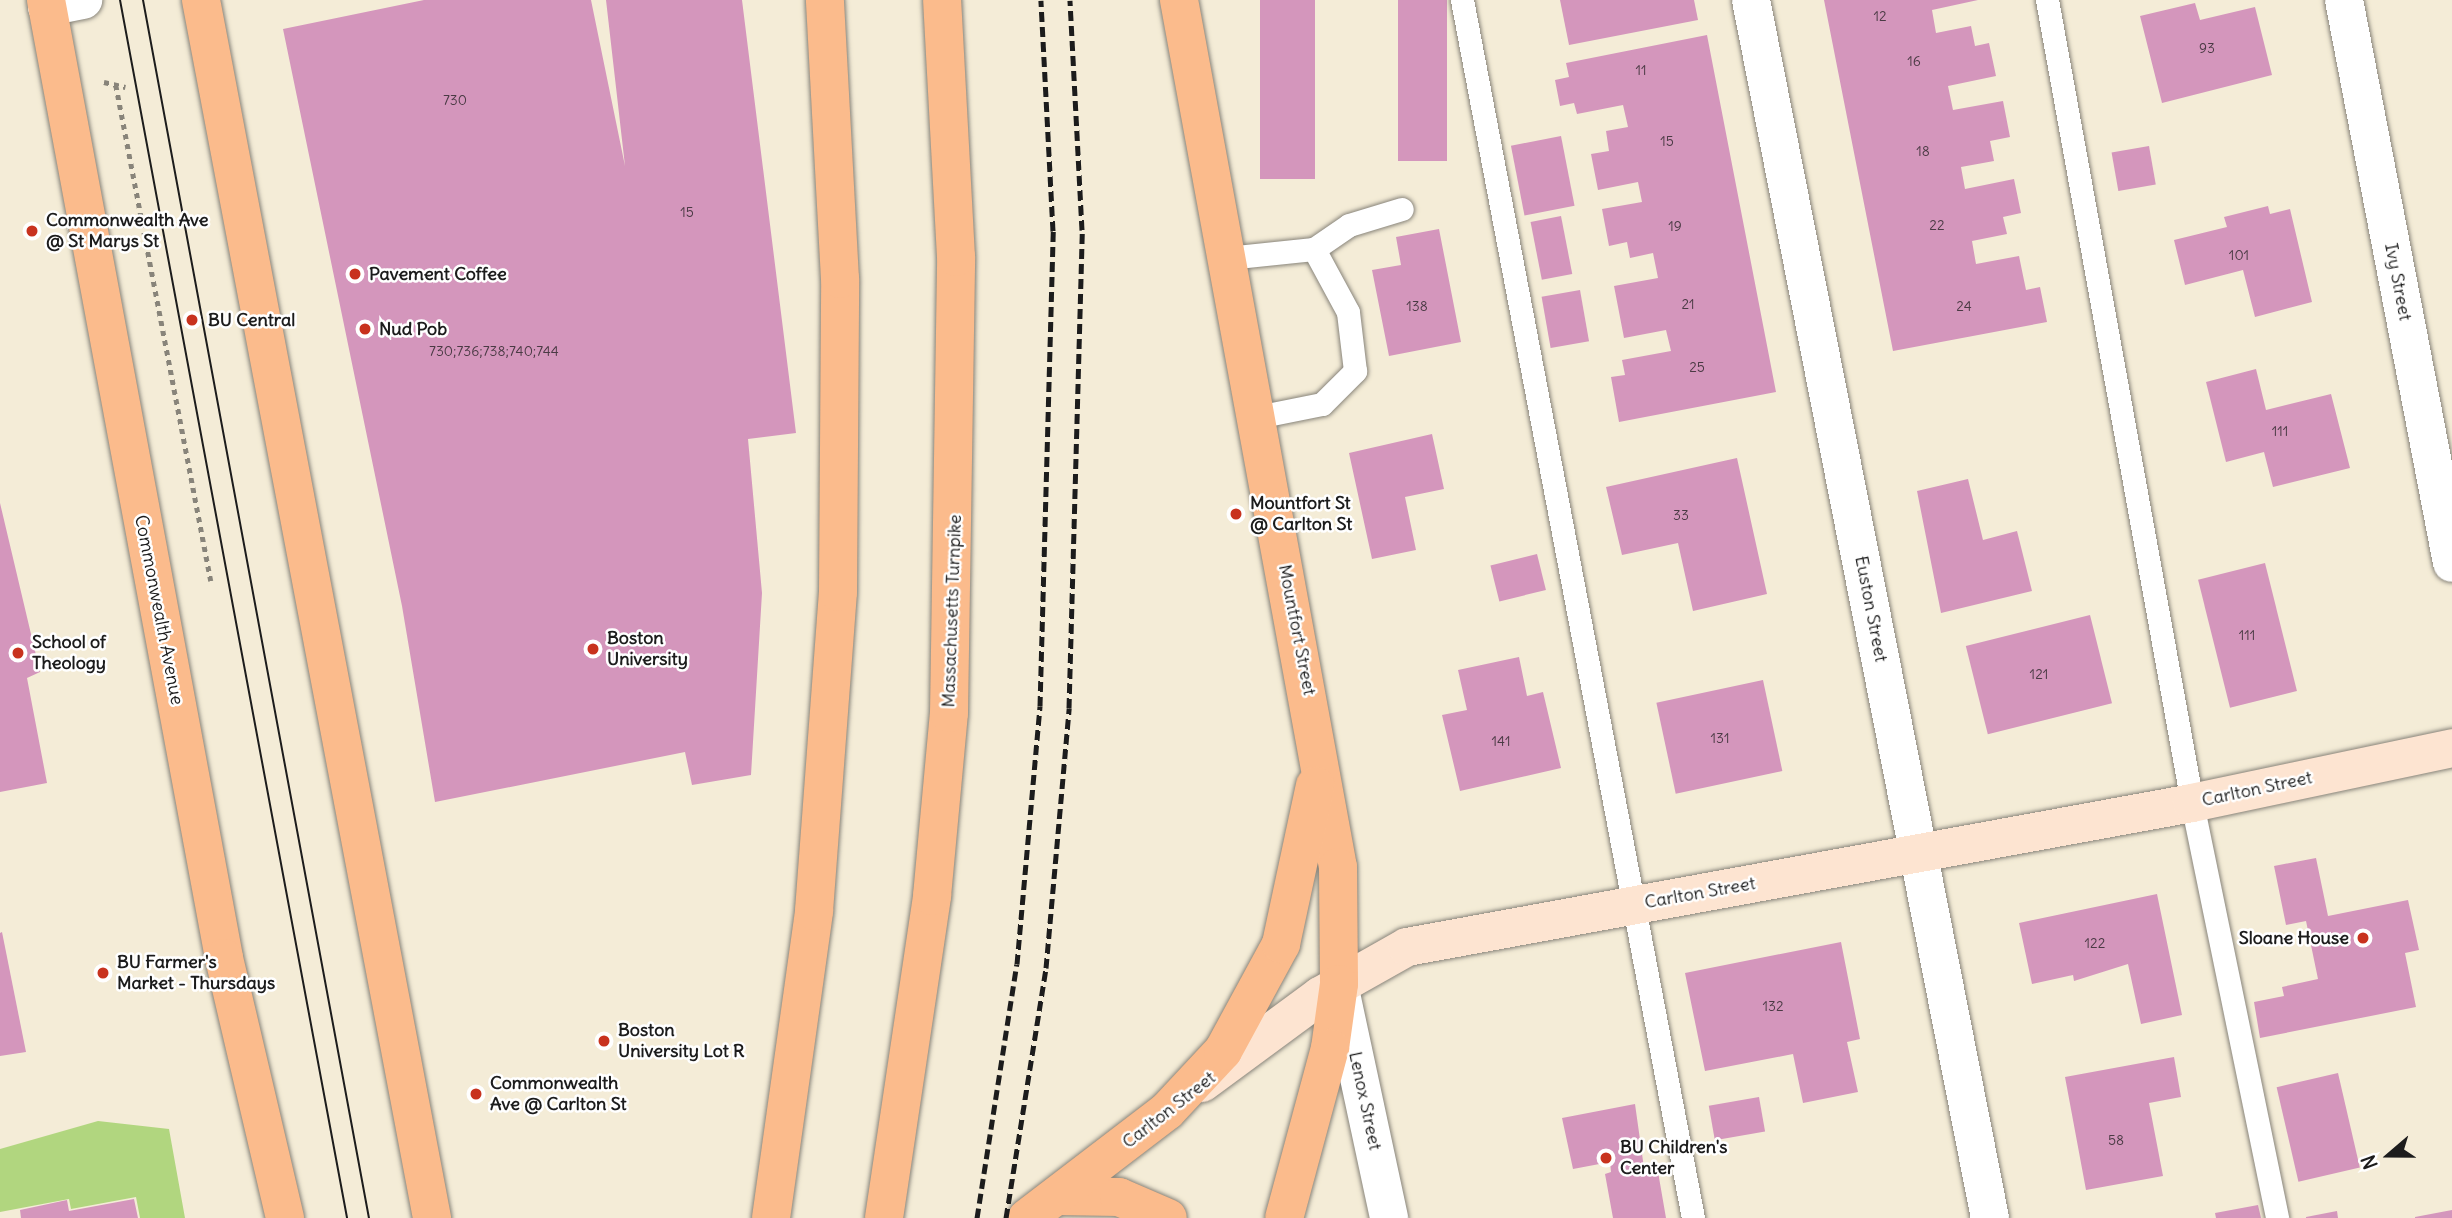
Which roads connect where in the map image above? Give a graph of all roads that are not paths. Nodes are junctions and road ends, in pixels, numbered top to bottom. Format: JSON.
{"nodes":[{"id":1,"x":201,"y":0,"type":"edge"},
{"id":2,"x":825,"y":0,"type":"edge"},
{"id":3,"x":942,"y":0,"type":"edge"},
{"id":4,"x":1179,"y":0,"type":"edge"},
{"id":5,"x":1462,"y":0,"type":"edge"},
{"id":6,"x":1751,"y":0,"type":"edge"},
{"id":7,"x":2047,"y":0,"type":"edge"},
{"id":8,"x":2344,"y":0,"type":"edge"},
{"id":9,"x":59,"y":2,"type":"edge"},
{"id":10,"x":1402,"y":209,"type":"dead end"},
{"id":11,"x":1314,"y":249,"type":"junction"},
{"id":12,"x":1227,"y":258,"type":"junction"},
{"id":13,"x":1257,"y":417,"type":"junction"},
{"id":14,"x":2452,"y":563,"type":"edge"},
{"id":15,"x":2452,"y":748,"type":"edge"},
{"id":16,"x":1320,"y":756,"type":"junction"},
{"id":17,"x":2192,"y":803,"type":"junction"},
{"id":18,"x":1919,"y":852,"type":"junction"},
{"id":19,"x":1633,"y":905,"type":"junction"},
{"id":20,"x":1339,"y":984,"type":"junction"},
{"id":21,"x":1174,"y":1104,"type":"junction"},
{"id":22,"x":1042,"y":1208,"type":"edge"},
{"id":23,"x":285,"y":1218,"type":"edge"},
{"id":24,"x":432,"y":1218,"type":"edge"},
{"id":25,"x":771,"y":1218,"type":"edge"},
{"id":26,"x":884,"y":1218,"type":"edge"},
{"id":27,"x":1168,"y":1218,"type":"edge"},
{"id":28,"x":1284,"y":1218,"type":"edge"},
{"id":29,"x":1389,"y":1218,"type":"edge"},
{"id":30,"x":1693,"y":1218,"type":"edge"},
{"id":31,"x":1990,"y":1218,"type":"edge"},
{"id":32,"x":2277,"y":1218,"type":"edge"}],
"edges":[{"from":1,"to":24,"type":"main road"},
{"from":2,"to":25,"type":"main road"},
{"from":3,"to":26,"type":"main road","name":"Massachusetts Turnpike"},
{"from":4,"to":12,"type":"main road","name":"Mountfort Street"},
{"from":5,"to":19,"type":"lane"},
{"from":6,"to":18,"type":"street","name":"Euston Street"},
{"from":7,"to":17,"type":"lane"},
{"from":8,"to":14,"type":"street","name":"Ivy Street"},
{"from":9,"to":23,"type":"main road","name":"Commonwealth Avenue"},
{"from":10,"to":11,"type":"lane"},
{"from":11,"to":12,"type":"lane"},
{"from":11,"to":13,"type":"lane"},
{"from":12,"to":13,"type":"main road","name":"Mountfort Street"},
{"from":13,"to":16,"type":"main road","name":"Mountfort Street"},
{"from":15,"to":17,"type":"main road","name":"Carlton Street"},
{"from":16,"to":20,"type":"main road","name":"Mountfort Street"},
{"from":16,"to":21,"type":"main road"},
{"from":17,"to":18,"type":"main road","name":"Carlton Street"},
{"from":17,"to":32,"type":"lane"},
{"from":18,"to":19,"type":"main road","name":"Carlton Street"},
{"from":18,"to":31,"type":"street","name":"Euston Street"},
{"from":19,"to":20,"type":"main road","name":"Carlton Street"},
{"from":19,"to":30,"type":"lane"},
{"from":20,"to":21,"type":"main road","name":"Carlton Street"},
{"from":20,"to":28,"type":"main road","name":"Mountfort Street"},
{"from":20,"to":29,"type":"street","name":"Lenox Street"},
{"from":21,"to":22,"type":"main road","name":"Carlton Street"},
{"from":22,"to":27,"type":"main road"}]}
